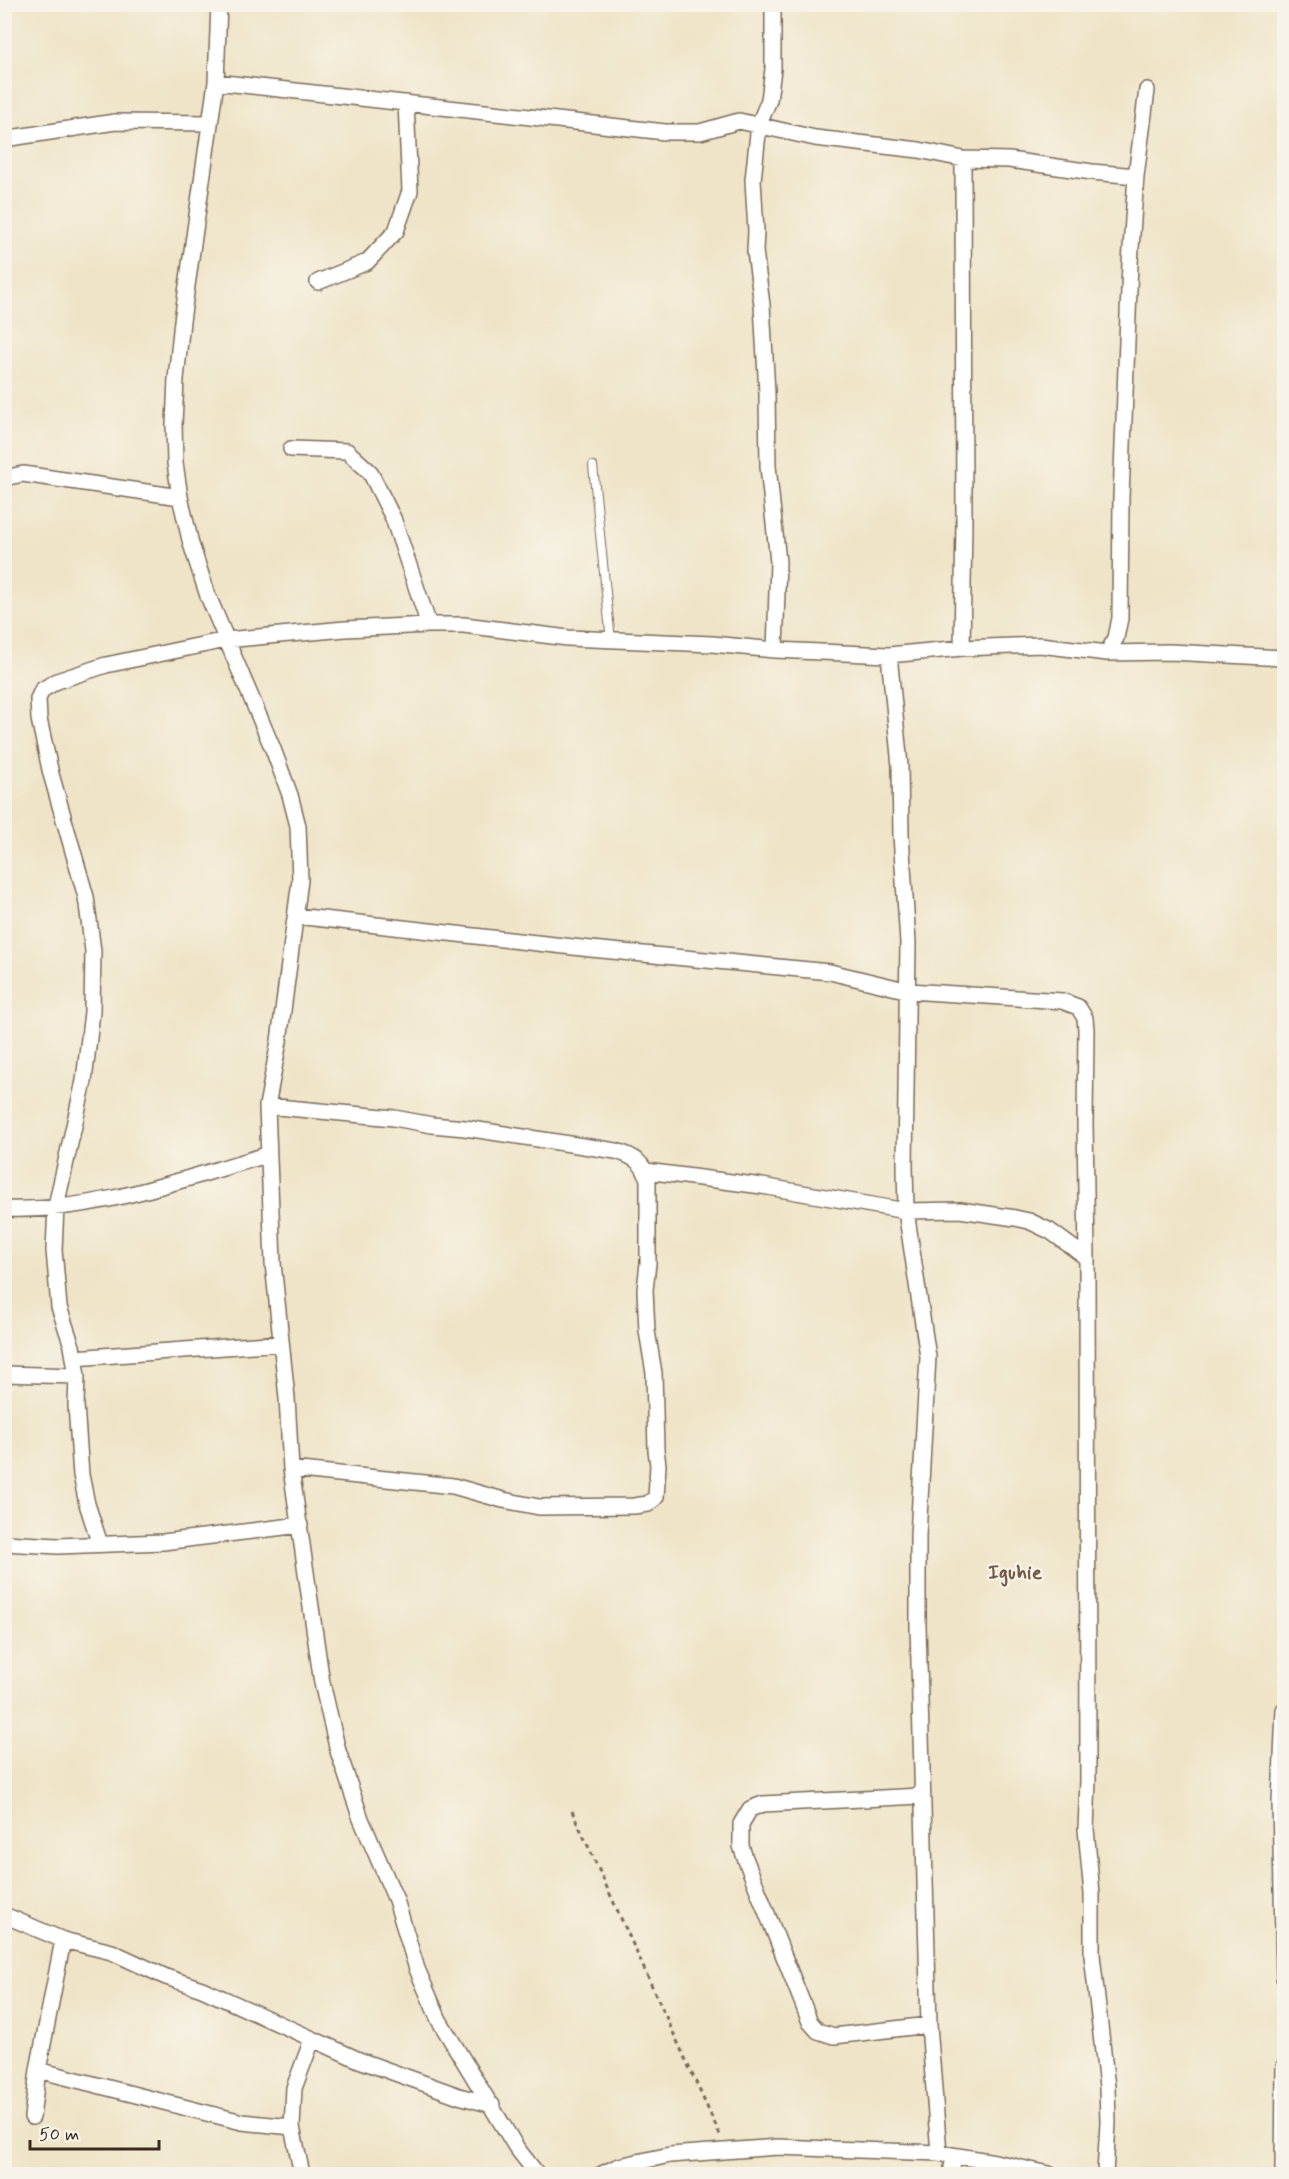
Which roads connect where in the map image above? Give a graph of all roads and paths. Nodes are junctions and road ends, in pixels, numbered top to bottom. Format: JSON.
{"nodes":[{"id":1,"x":219,"y":4,"type":"edge"},
{"id":2,"x":773,"y":4,"type":"edge"},
{"id":3,"x":216,"y":82,"type":"junction"},
{"id":4,"x":1147,"y":90,"type":"dead end"},
{"id":5,"x":406,"y":103,"type":"junction"},
{"id":6,"x":210,"y":123,"type":"junction"},
{"id":7,"x":759,"y":124,"type":"junction"},
{"id":8,"x":4,"y":139,"type":"edge"},
{"id":9,"x":963,"y":159,"type":"junction"},
{"id":10,"x":1136,"y":176,"type":"junction"},
{"id":11,"x":318,"y":282,"type":"dead end"},
{"id":12,"x":291,"y":449,"type":"dead end"},
{"id":13,"x":593,"y":466,"type":"dead end"},
{"id":14,"x":4,"y":478,"type":"edge"},
{"id":15,"x":180,"y":497,"type":"junction"},
{"id":16,"x":429,"y":625,"type":"junction"},
{"id":17,"x":225,"y":640,"type":"junction"},
{"id":18,"x":611,"y":641,"type":"junction"},
{"id":19,"x":962,"y":648,"type":"junction"},
{"id":20,"x":775,"y":650,"type":"junction"},
{"id":21,"x":1107,"y":653,"type":"junction"},
{"id":22,"x":889,"y":655,"type":"junction"},
{"id":23,"x":1284,"y":658,"type":"edge"},
{"id":24,"x":296,"y":916,"type":"junction"},
{"id":25,"x":909,"y":991,"type":"junction"},
{"id":26,"x":267,"y":1106,"type":"junction"},
{"id":27,"x":267,"y":1155,"type":"junction"},
{"id":28,"x":646,"y":1172,"type":"junction"},
{"id":29,"x":56,"y":1206,"type":"junction"},
{"id":30,"x":4,"y":1209,"type":"edge"},
{"id":31,"x":906,"y":1211,"type":"junction"},
{"id":32,"x":1087,"y":1258,"type":"junction"},
{"id":33,"x":281,"y":1343,"type":"junction"},
{"id":34,"x":74,"y":1358,"type":"junction"},
{"id":35,"x":4,"y":1374,"type":"edge"},
{"id":36,"x":77,"y":1376,"type":"junction"},
{"id":37,"x":291,"y":1469,"type":"junction"},
{"id":38,"x":300,"y":1524,"type":"junction"},
{"id":39,"x":4,"y":1543,"type":"edge"},
{"id":40,"x":100,"y":1544,"type":"junction"},
{"id":41,"x":1284,"y":1710,"type":"edge"},
{"id":42,"x":921,"y":1796,"type":"junction"},
{"id":43,"x":572,"y":1811,"type":"dead end"},
{"id":44,"x":4,"y":1915,"type":"edge"},
{"id":45,"x":63,"y":1940,"type":"junction"},
{"id":46,"x":1284,"y":1978,"type":"edge"},
{"id":47,"x":929,"y":2025,"type":"junction"},
{"id":48,"x":312,"y":2040,"type":"junction"},
{"id":49,"x":1284,"y":2066,"type":"edge"},
{"id":50,"x":38,"y":2070,"type":"junction"},
{"id":51,"x":492,"y":2105,"type":"junction"},
{"id":52,"x":32,"y":2117,"type":"dead end"},
{"id":53,"x":292,"y":2127,"type":"junction"},
{"id":54,"x":727,"y":2150,"type":"junction"},
{"id":55,"x":947,"y":2154,"type":"junction"},
{"id":56,"x":302,"y":2175,"type":"edge"},
{"id":57,"x":537,"y":2175,"type":"edge"},
{"id":58,"x":602,"y":2175,"type":"edge"},
{"id":59,"x":951,"y":2175,"type":"edge"},
{"id":60,"x":1048,"y":2175,"type":"edge"},
{"id":61,"x":1105,"y":2175,"type":"edge"},
{"id":62,"x":1283,"y":2175,"type":"edge"}],
"edges":[{"from":1,"to":3,"type":"street"},
{"from":2,"to":7,"type":"street"},
{"from":3,"to":5,"type":"street"},
{"from":3,"to":6,"type":"street"},
{"from":4,"to":10,"type":"street"},
{"from":5,"to":7,"type":"street"},
{"from":5,"to":11,"type":"street"},
{"from":6,"to":8,"type":"street"},
{"from":6,"to":15,"type":"street"},
{"from":7,"to":9,"type":"street"},
{"from":7,"to":20,"type":"street"},
{"from":9,"to":10,"type":"street"},
{"from":9,"to":19,"type":"street"},
{"from":10,"to":21,"type":"street"},
{"from":12,"to":16,"type":"street"},
{"from":13,"to":18,"type":"lane"},
{"from":14,"to":15,"type":"street"},
{"from":15,"to":17,"type":"street"},
{"from":16,"to":17,"type":"street"},
{"from":16,"to":18,"type":"street"},
{"from":17,"to":24,"type":"street"},
{"from":17,"to":29,"type":"street"},
{"from":18,"to":20,"type":"street"},
{"from":19,"to":21,"type":"street"},
{"from":19,"to":22,"type":"street"},
{"from":20,"to":22,"type":"street"},
{"from":21,"to":23,"type":"street"},
{"from":22,"to":25,"type":"street"},
{"from":24,"to":25,"type":"street"},
{"from":24,"to":26,"type":"street"},
{"from":25,"to":31,"type":"street"},
{"from":25,"to":32,"type":"street"},
{"from":26,"to":27,"type":"street"},
{"from":26,"to":28,"type":"street"},
{"from":27,"to":29,"type":"street"},
{"from":27,"to":33,"type":"street"},
{"from":28,"to":31,"type":"street"},
{"from":28,"to":37,"type":"street"},
{"from":29,"to":30,"type":"street"},
{"from":29,"to":34,"type":"street"},
{"from":31,"to":32,"type":"street"},
{"from":31,"to":42,"type":"street"},
{"from":32,"to":61,"type":"street"},
{"from":33,"to":34,"type":"street"},
{"from":33,"to":37,"type":"street"},
{"from":34,"to":36,"type":"street"},
{"from":35,"to":36,"type":"street"},
{"from":36,"to":40,"type":"street"},
{"from":37,"to":38,"type":"street"},
{"from":38,"to":40,"type":"street"},
{"from":38,"to":51,"type":"street"},
{"from":39,"to":40,"type":"street"},
{"from":41,"to":46,"type":"street"},
{"from":42,"to":47,"type":"street"},
{"from":42,"to":47,"type":"street"},
{"from":43,"to":54,"type":"path"},
{"from":44,"to":45,"type":"street"},
{"from":45,"to":48,"type":"street"},
{"from":45,"to":50,"type":"street"},
{"from":47,"to":55,"type":"street"},
{"from":48,"to":51,"type":"street"},
{"from":48,"to":53,"type":"street"},
{"from":49,"to":62,"type":"street"},
{"from":50,"to":52,"type":"street"},
{"from":50,"to":53,"type":"street"},
{"from":51,"to":57,"type":"street"},
{"from":53,"to":56,"type":"street"},
{"from":54,"to":55,"type":"street"},
{"from":54,"to":58,"type":"street"},
{"from":55,"to":59,"type":"street"},
{"from":55,"to":60,"type":"street"}]}
